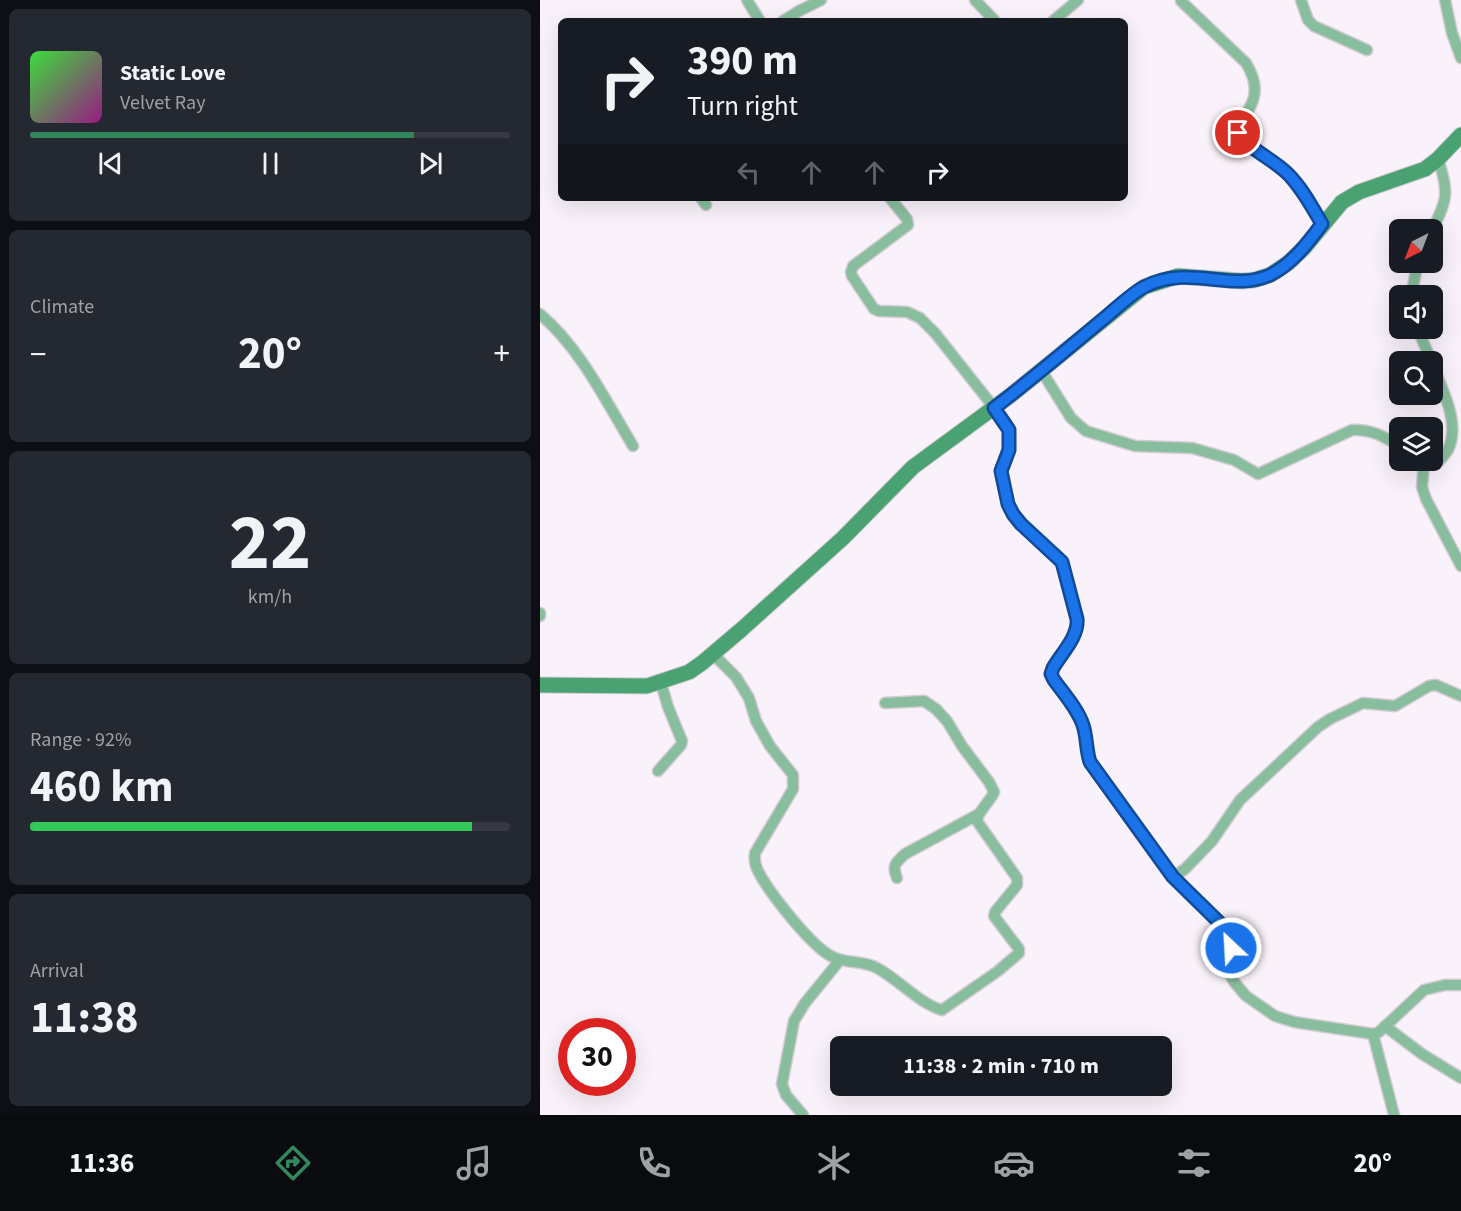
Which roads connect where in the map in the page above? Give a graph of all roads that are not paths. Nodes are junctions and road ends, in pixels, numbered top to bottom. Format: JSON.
{"nodes":[{"id":1,"x":747,"y":0,"type":"edge"},
{"id":2,"x":821,"y":0,"type":"edge"},
{"id":3,"x":975,"y":0,"type":"edge"},
{"id":4,"x":1078,"y":0,"type":"edge"},
{"id":5,"x":1302,"y":0,"type":"edge"},
{"id":6,"x":1445,"y":0,"type":"edge"},
{"id":7,"x":1181,"y":1,"type":"edge"},
{"id":8,"x":758,"y":18,"type":"edge"},
{"id":9,"x":787,"y":18,"type":"edge"},
{"id":10,"x":991,"y":18,"type":"edge"},
{"id":11,"x":1057,"y":18,"type":"edge"},
{"id":12,"x":1367,"y":50,"type":"dead end"},
{"id":13,"x":1461,"y":58,"type":"edge"},
{"id":14,"x":1461,"y":135,"type":"edge"},
{"id":15,"x":1438,"y":159,"type":"junction"},
{"id":16,"x":892,"y":201,"type":"edge"},
{"id":17,"x":1437,"y":219,"type":"edge"},
{"id":18,"x":1322,"y":224,"type":"junction"},
{"id":19,"x":540,"y":314,"type":"edge"},
{"id":20,"x":1041,"y":370,"type":"junction"},
{"id":21,"x":1443,"y":392,"type":"edge"},
{"id":22,"x":994,"y":408,"type":"junction"},
{"id":23,"x":1389,"y":440,"type":"edge"},
{"id":24,"x":633,"y":446,"type":"dead end"},
{"id":25,"x":1443,"y":456,"type":"edge"},
{"id":26,"x":1423,"y":471,"type":"edge"},
{"id":27,"x":1461,"y":566,"type":"edge"},
{"id":28,"x":713,"y":654,"type":"junction"},
{"id":29,"x":661,"y":683,"type":"junction"},
{"id":30,"x":540,"y":685,"type":"edge"},
{"id":31,"x":1461,"y":696,"type":"edge"},
{"id":32,"x":885,"y":703,"type":"dead end"},
{"id":33,"x":658,"y":771,"type":"dead end"},
{"id":34,"x":978,"y":814,"type":"junction"},
{"id":35,"x":1173,"y":877,"type":"junction"},
{"id":36,"x":897,"y":878,"type":"dead end"},
{"id":37,"x":840,"y":960,"type":"junction"},
{"id":38,"x":1461,"y":985,"type":"edge"},
{"id":39,"x":1385,"y":1026,"type":"junction"},
{"id":40,"x":1373,"y":1034,"type":"junction"},
{"id":41,"x":1461,"y":1078,"type":"edge"},
{"id":42,"x":803,"y":1115,"type":"edge"},
{"id":43,"x":1394,"y":1115,"type":"edge"}],
"edges":[{"from":1,"to":8,"type":"street"},
{"from":2,"to":9,"type":"street"},
{"from":3,"to":10,"type":"street"},
{"from":4,"to":11,"type":"street"},
{"from":5,"to":12,"type":"street"},
{"from":6,"to":13,"type":"street"},
{"from":7,"to":18,"type":"street"},
{"from":14,"to":15,"type":"street"},
{"from":15,"to":17,"type":"street"},
{"from":15,"to":18,"type":"street"},
{"from":16,"to":22,"type":"street"},
{"from":18,"to":20,"type":"street"},
{"from":19,"to":24,"type":"street"},
{"from":20,"to":22,"type":"street"},
{"from":20,"to":23,"type":"street"},
{"from":21,"to":25,"type":"street"},
{"from":22,"to":28,"type":"street"},
{"from":22,"to":35,"type":"street"},
{"from":26,"to":27,"type":"street"},
{"from":28,"to":29,"type":"street"},
{"from":28,"to":37,"type":"street"},
{"from":29,"to":30,"type":"street"},
{"from":29,"to":33,"type":"street"},
{"from":31,"to":35,"type":"street"},
{"from":32,"to":34,"type":"street"},
{"from":34,"to":36,"type":"street"},
{"from":34,"to":37,"type":"street"},
{"from":35,"to":40,"type":"street"},
{"from":37,"to":42,"type":"street"},
{"from":38,"to":39,"type":"street"},
{"from":39,"to":40,"type":"street"},
{"from":39,"to":41,"type":"street"},
{"from":40,"to":43,"type":"street"}]}
